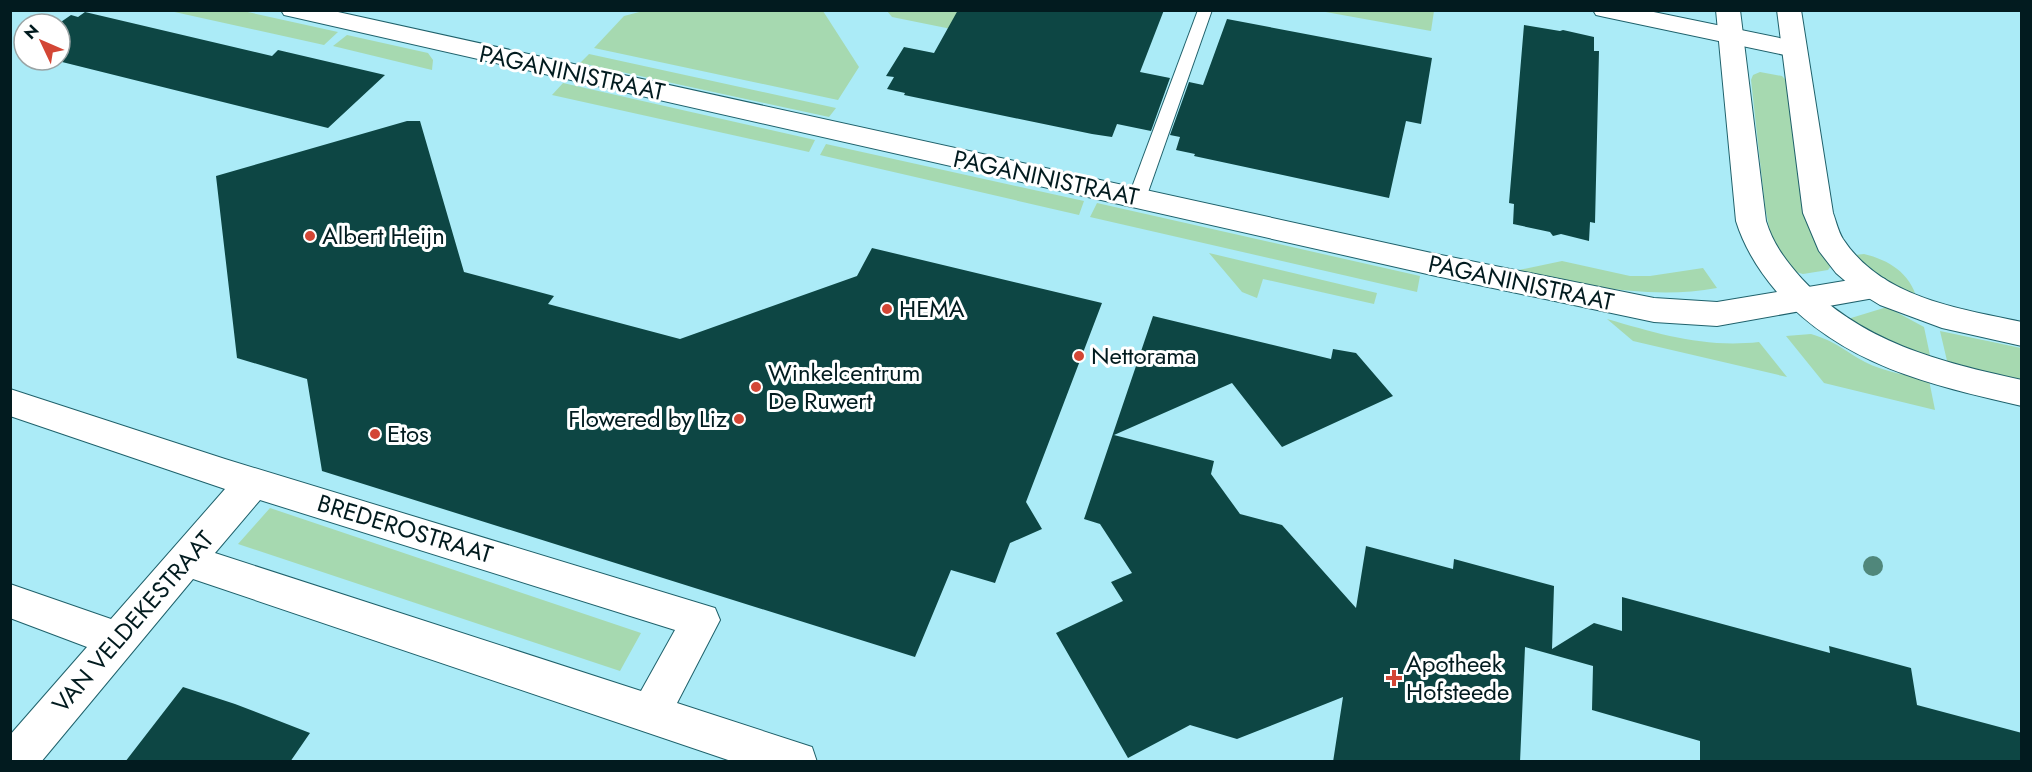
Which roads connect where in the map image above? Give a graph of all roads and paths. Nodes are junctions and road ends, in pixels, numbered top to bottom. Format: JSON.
{"nodes":[{"id":1,"x":1204,"y":10,"type":"edge"},
{"id":2,"x":1605,"y":10,"type":"edge"},
{"id":3,"x":1789,"y":10,"type":"edge"},
{"id":4,"x":307,"y":12,"type":"edge"},
{"id":5,"x":1729,"y":24,"type":"edge"},
{"id":6,"x":1794,"y":49,"type":"junction"},
{"id":7,"x":1137,"y":198,"type":"junction"},
{"id":8,"x":1874,"y":287,"type":"junction"},
{"id":9,"x":1803,"y":301,"type":"junction"},
{"id":10,"x":2022,"y":334,"type":"edge"},
{"id":11,"x":2022,"y":393,"type":"edge"},
{"id":12,"x":10,"y":402,"type":"edge"},
{"id":13,"x":253,"y":482,"type":"junction"},
{"id":14,"x":187,"y":561,"type":"junction"},
{"id":15,"x":10,"y":601,"type":"edge"},
{"id":16,"x":116,"y":639,"type":"junction"},
{"id":17,"x":651,"y":712,"type":"junction"},
{"id":18,"x":14,"y":762,"type":"edge"},
{"id":19,"x":797,"y":762,"type":"edge"}],
"edges":[{"from":1,"to":7,"type":"lane"},
{"from":2,"to":5,"type":"street"},
{"from":3,"to":6,"type":"street"},
{"from":4,"to":7,"type":"street","name":"PAGANINISTRAAT"},
{"from":5,"to":6,"type":"street"},
{"from":5,"to":9,"type":"street"},
{"from":6,"to":8,"type":"street"},
{"from":7,"to":9,"type":"street","name":"PAGANINISTRAAT"},
{"from":8,"to":9,"type":"street","name":"PAGANINISTRAAT"},
{"from":8,"to":10,"type":"street"},
{"from":9,"to":11,"type":"street"},
{"from":12,"to":13,"type":"street","name":"BREDEROSTRAAT"},
{"from":13,"to":14,"type":"street","name":"VAN VELDEKESTRAAT"},
{"from":13,"to":17,"type":"street","name":"BREDEROSTRAAT"},
{"from":14,"to":16,"type":"street","name":"VAN VELDEKESTRAAT"},
{"from":14,"to":17,"type":"street"},
{"from":15,"to":16,"type":"street"},
{"from":16,"to":18,"type":"street","name":"VAN VELDEKESTRAAT"},
{"from":17,"to":19,"type":"street"}]}
